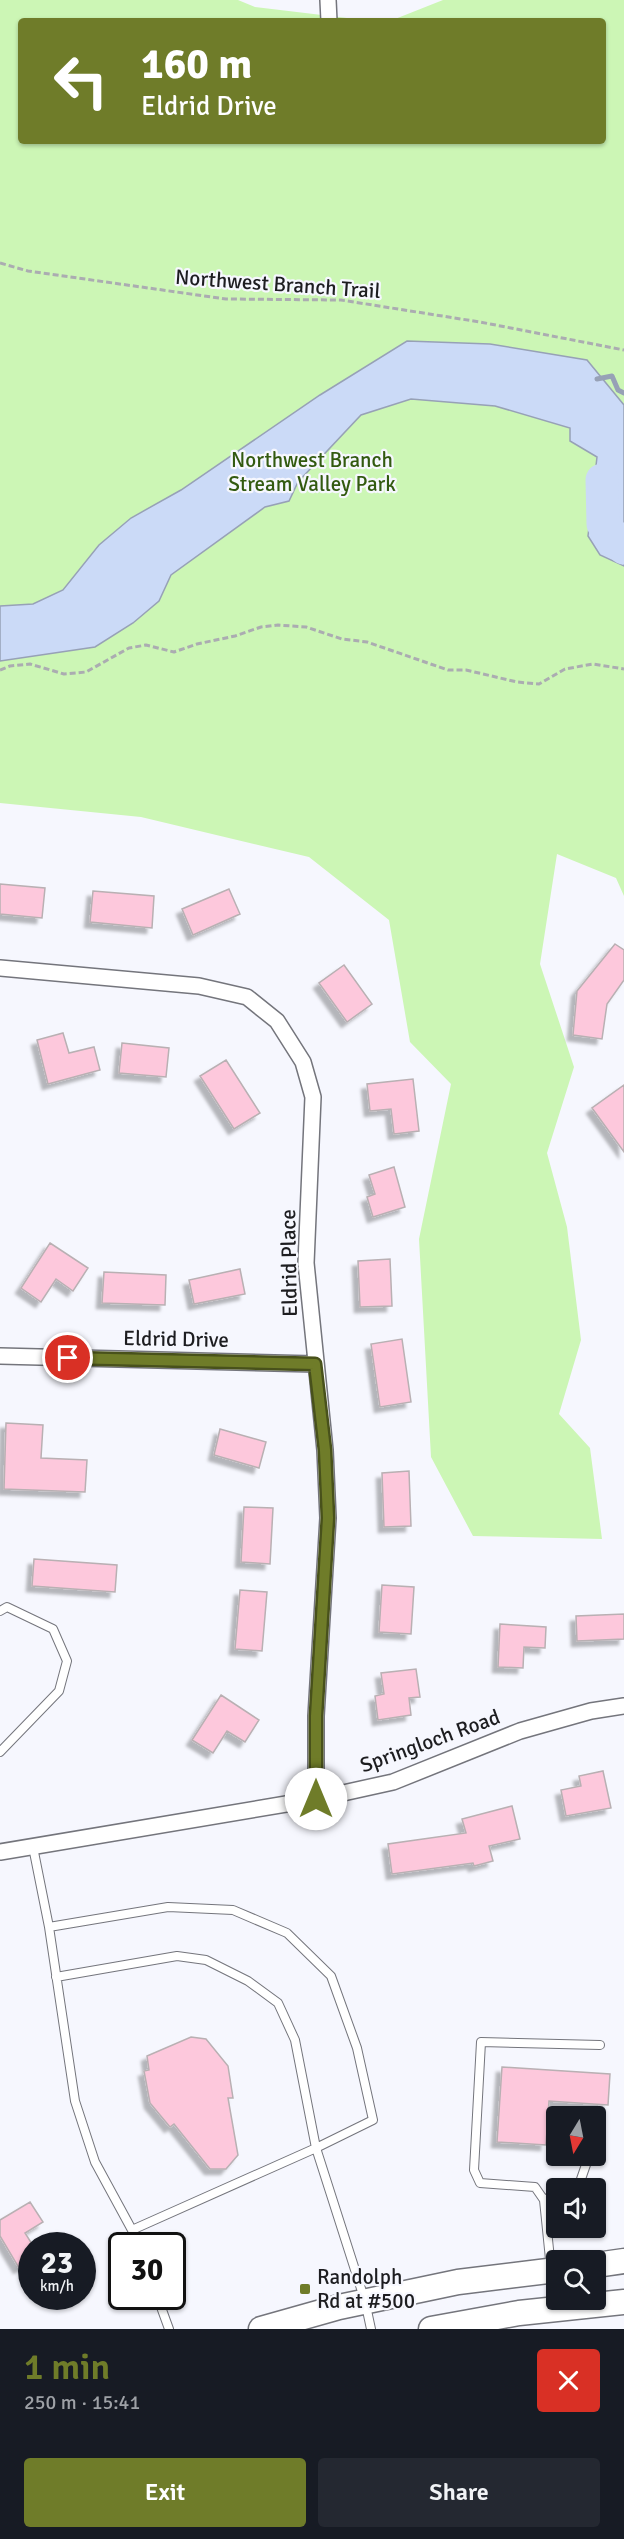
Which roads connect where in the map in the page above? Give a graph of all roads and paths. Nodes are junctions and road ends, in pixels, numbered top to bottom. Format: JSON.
{"nodes":[{"id":1,"x":328,"y":0,"type":"edge"},
{"id":2,"x":328,"y":18,"type":"edge"},
{"id":3,"x":0,"y":263,"type":"edge"},
{"id":4,"x":624,"y":350,"type":"edge"},
{"id":5,"x":624,"y":669,"type":"edge"},
{"id":6,"x":0,"y":670,"type":"edge"},
{"id":7,"x":0,"y":968,"type":"edge"},
{"id":8,"x":0,"y":1356,"type":"edge"},
{"id":9,"x":315,"y":1364,"type":"junction"},
{"id":10,"x":0,"y":1611,"type":"edge"},
{"id":11,"x":624,"y":1706,"type":"edge"},
{"id":12,"x":0,"y":1752,"type":"edge"},
{"id":13,"x":316,"y":1799,"type":"junction"},
{"id":14,"x":33,"y":1847,"type":"junction"},
{"id":15,"x":0,"y":1852,"type":"edge"},
{"id":16,"x":49,"y":1927,"type":"junction"},
{"id":17,"x":56,"y":1977,"type":"junction"},
{"id":18,"x":600,"y":2045,"type":"dead end"},
{"id":19,"x":316,"y":2148,"type":"junction"},
{"id":20,"x":544,"y":2200,"type":"joint"},
{"id":21,"x":132,"y":2230,"type":"joint"},
{"id":22,"x":551,"y":2250,"type":"edge"},
{"id":23,"x":624,"y":2261,"type":"edge"},
{"id":24,"x":606,"y":2264,"type":"edge"},
{"id":25,"x":546,"y":2271,"type":"edge"},
{"id":26,"x":365,"y":2301,"type":"junction"},
{"id":27,"x":624,"y":2302,"type":"edge"},
{"id":28,"x":162,"y":2310,"type":"edge"},
{"id":29,"x":169,"y":2329,"type":"edge"},
{"id":30,"x":261,"y":2329,"type":"edge"},
{"id":31,"x":371,"y":2329,"type":"edge"},
{"id":32,"x":431,"y":2329,"type":"edge"}],
"edges":[{"from":1,"to":2,"type":"street"},
{"from":3,"to":4,"type":"path","name":"Northwest Branch Trail"},
{"from":5,"to":6,"type":"path"},
{"from":7,"to":9,"type":"street","name":"Eldrid Place"},
{"from":8,"to":9,"type":"street","name":"Eldrid Drive"},
{"from":9,"to":13,"type":"street","name":"Eldrid Place"},
{"from":10,"to":12,"type":"lane"},
{"from":11,"to":13,"type":"street","name":"Springloch Road"},
{"from":13,"to":14,"type":"street","name":"Springloch Road"},
{"from":14,"to":15,"type":"street","name":"Springloch Road"},
{"from":14,"to":16,"type":"lane"},
{"from":16,"to":17,"type":"lane"},
{"from":16,"to":19,"type":"lane"},
{"from":17,"to":19,"type":"lane"},
{"from":17,"to":21,"type":"lane"},
{"from":18,"to":20,"type":"lane"},
{"from":19,"to":21,"type":"lane"},
{"from":19,"to":26,"type":"lane"},
{"from":20,"to":22,"type":"lane"},
{"from":23,"to":24,"type":"main road"},
{"from":25,"to":26,"type":"main road"},
{"from":26,"to":30,"type":"main road"},
{"from":26,"to":31,"type":"lane"},
{"from":27,"to":32,"type":"main road"},
{"from":28,"to":29,"type":"lane"}]}
